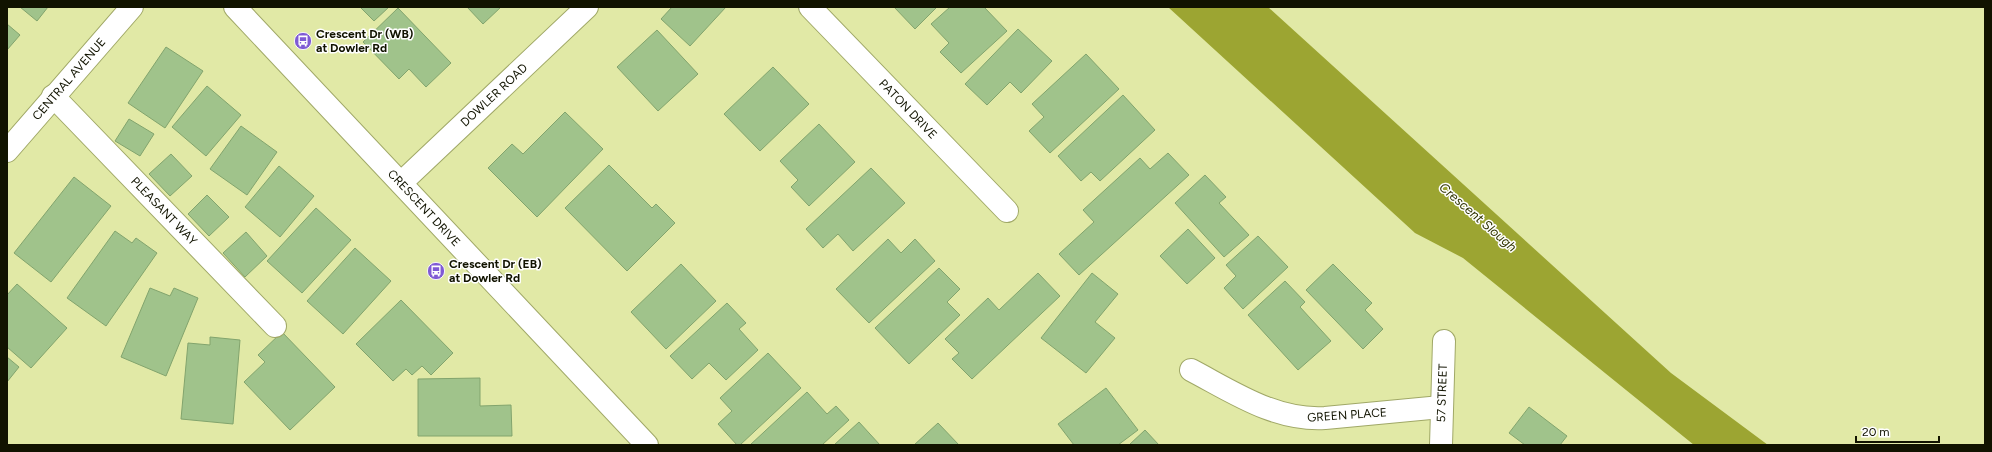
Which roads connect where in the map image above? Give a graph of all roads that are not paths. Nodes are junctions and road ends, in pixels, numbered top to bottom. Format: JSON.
{"nodes":[{"id":1,"x":132,"y":7,"type":"edge"},
{"id":2,"x":235,"y":7,"type":"edge"},
{"id":3,"x":587,"y":7,"type":"edge"},
{"id":4,"x":810,"y":7,"type":"edge"},
{"id":5,"x":53,"y":96,"type":"junction"},
{"id":6,"x":7,"y":151,"type":"edge"},
{"id":7,"x":401,"y":183,"type":"junction"},
{"id":8,"x":1006,"y":211,"type":"dead end"},
{"id":9,"x":275,"y":326,"type":"dead end"},
{"id":10,"x":1444,"y":341,"type":"dead end"},
{"id":11,"x":1191,"y":370,"type":"dead end"},
{"id":12,"x":1441,"y":407,"type":"junction"},
{"id":13,"x":647,"y":445,"type":"edge"},
{"id":14,"x":1441,"y":445,"type":"edge"}],
"edges":[{"from":1,"to":5,"type":"street","name":"CENTRAL AVENUE"},
{"from":2,"to":7,"type":"street","name":"CRESCENT DRIVE"},
{"from":3,"to":7,"type":"street","name":"DOWLER ROAD"},
{"from":4,"to":8,"type":"street","name":"PATON DRIVE"},
{"from":5,"to":6,"type":"street","name":"CENTRAL AVENUE"},
{"from":5,"to":9,"type":"street","name":"PLEASANT WAY"},
{"from":7,"to":13,"type":"street","name":"CRESCENT DRIVE"},
{"from":10,"to":12,"type":"street","name":"57 STREET"},
{"from":11,"to":12,"type":"street","name":"GREEN PLACE"},
{"from":12,"to":14,"type":"street","name":"57 STREET"}]}
